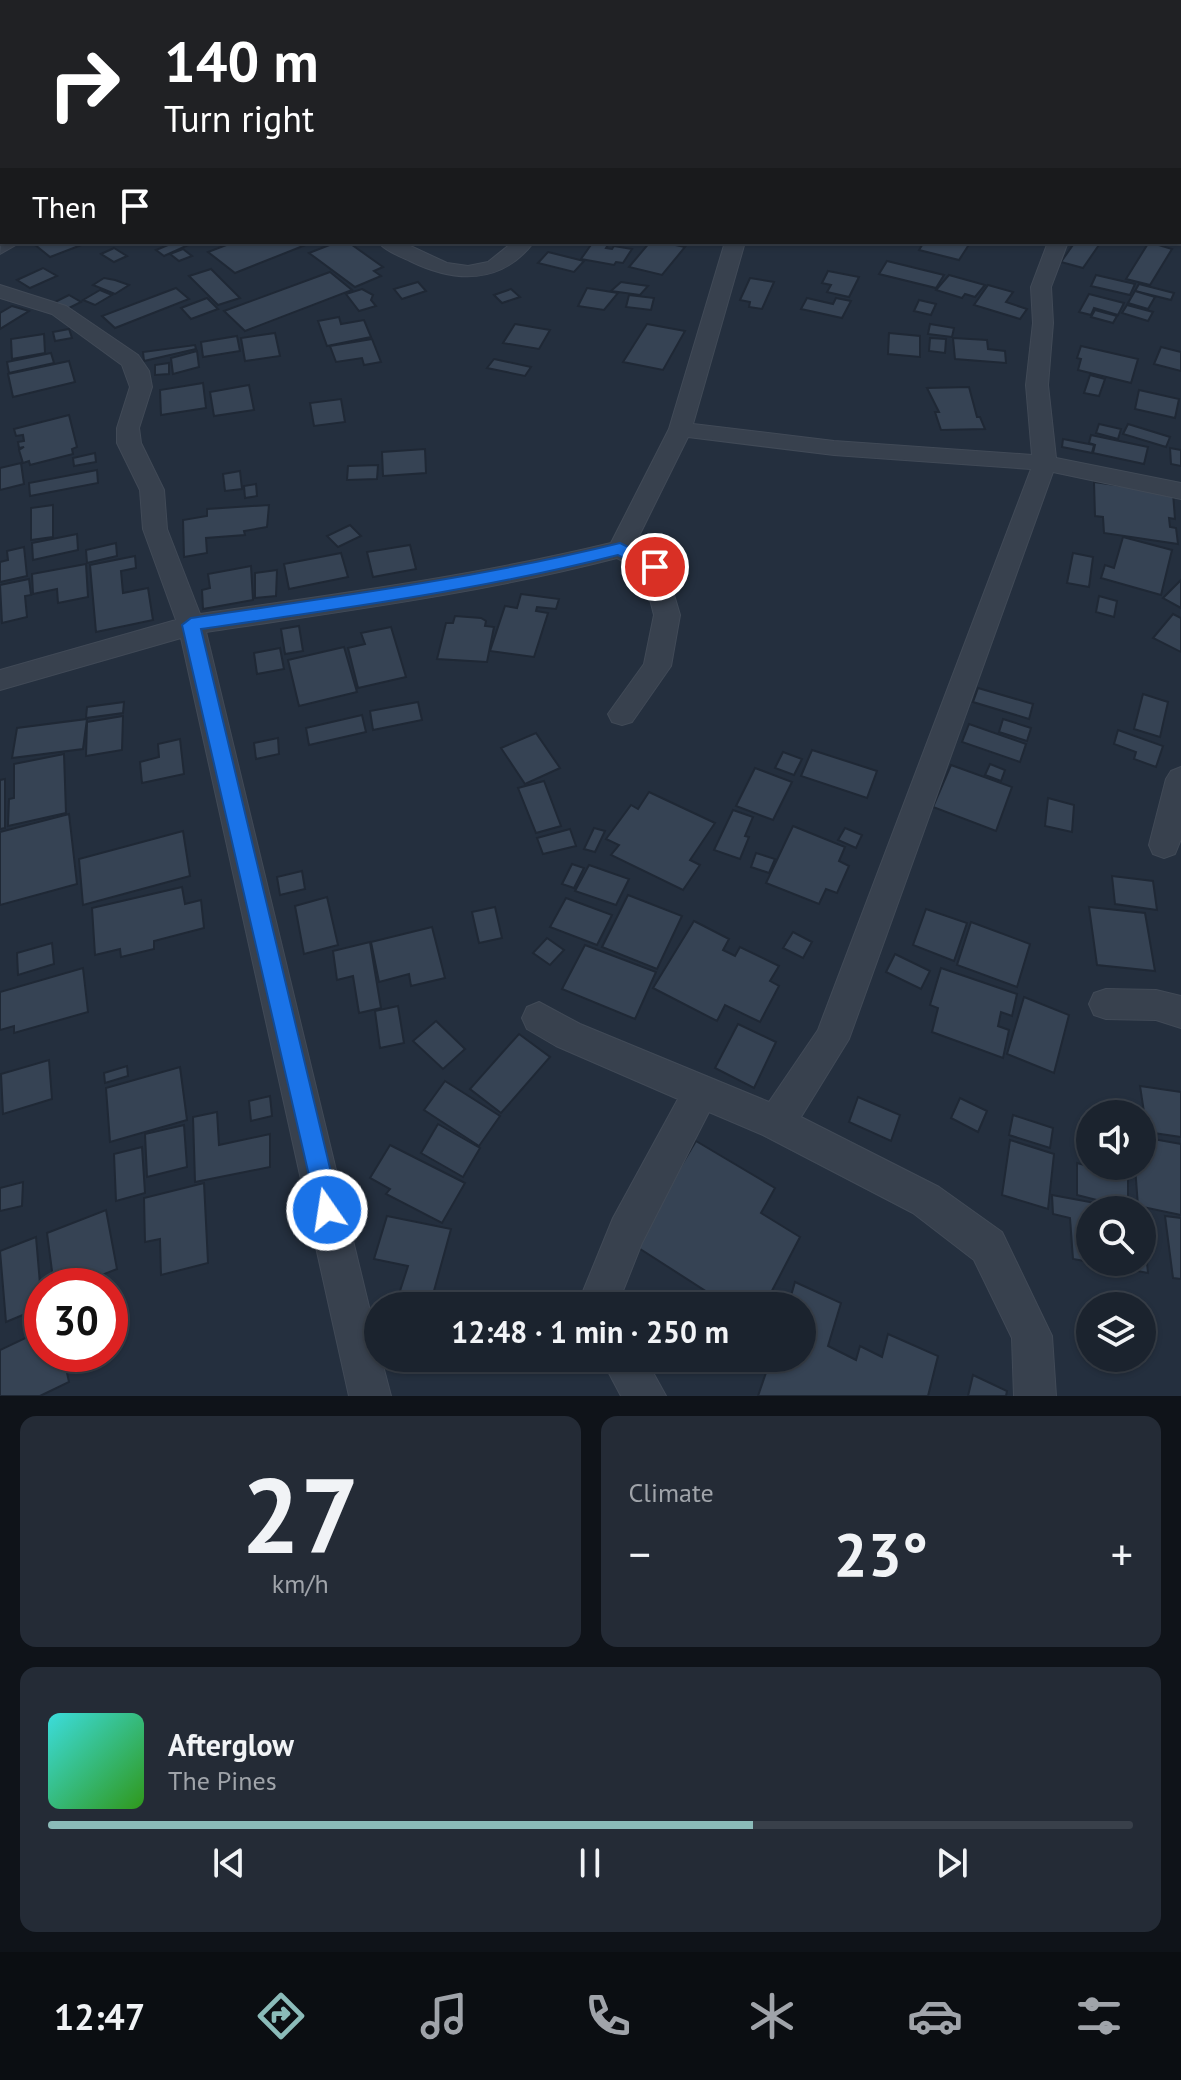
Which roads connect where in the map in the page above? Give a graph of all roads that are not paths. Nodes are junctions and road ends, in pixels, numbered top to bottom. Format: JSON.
{"nodes":[{"id":1,"x":393,"y":244,"type":"edge"},
{"id":2,"x":522,"y":244,"type":"edge"},
{"id":3,"x":734,"y":244,"type":"edge"},
{"id":4,"x":1057,"y":244,"type":"edge"},
{"id":5,"x":0,"y":291,"type":"edge"},
{"id":6,"x":680,"y":429,"type":"junction"},
{"id":7,"x":1045,"y":463,"type":"junction"},
{"id":8,"x":1181,"y":491,"type":"edge"},
{"id":9,"x":620,"y":549,"type":"junction"},
{"id":10,"x":191,"y":625,"type":"junction"},
{"id":11,"x":0,"y":680,"type":"edge"},
{"id":12,"x":622,"y":714,"type":"dead end"},
{"id":13,"x":1181,"y":779,"type":"edge"},
{"id":14,"x":1164,"y":845,"type":"dead end"},
{"id":15,"x":1106,"y":1004,"type":"dead end"},
{"id":16,"x":1181,"y":1012,"type":"edge"},
{"id":17,"x":539,"y":1018,"type":"dead end"},
{"id":18,"x":701,"y":1092,"type":"junction"},
{"id":19,"x":776,"y":1123,"type":"junction"},
{"id":20,"x":603,"y":1292,"type":"edge"},
{"id":21,"x":630,"y":1372,"type":"edge"},
{"id":22,"x":370,"y":1396,"type":"edge"},
{"id":23,"x":645,"y":1396,"type":"edge"},
{"id":24,"x":1035,"y":1396,"type":"edge"}],
"edges":[{"from":1,"to":2,"type":"street"},
{"from":3,"to":6,"type":"street"},
{"from":4,"to":7,"type":"street"},
{"from":5,"to":10,"type":"street"},
{"from":6,"to":7,"type":"street"},
{"from":6,"to":9,"type":"street"},
{"from":7,"to":8,"type":"street"},
{"from":7,"to":19,"type":"street"},
{"from":9,"to":10,"type":"street"},
{"from":9,"to":12,"type":"street"},
{"from":10,"to":11,"type":"street"},
{"from":10,"to":22,"type":"street"},
{"from":13,"to":14,"type":"street"},
{"from":15,"to":16,"type":"street"},
{"from":17,"to":18,"type":"street"},
{"from":18,"to":19,"type":"street"},
{"from":18,"to":20,"type":"street"},
{"from":19,"to":24,"type":"street"},
{"from":21,"to":23,"type":"street"}]}
